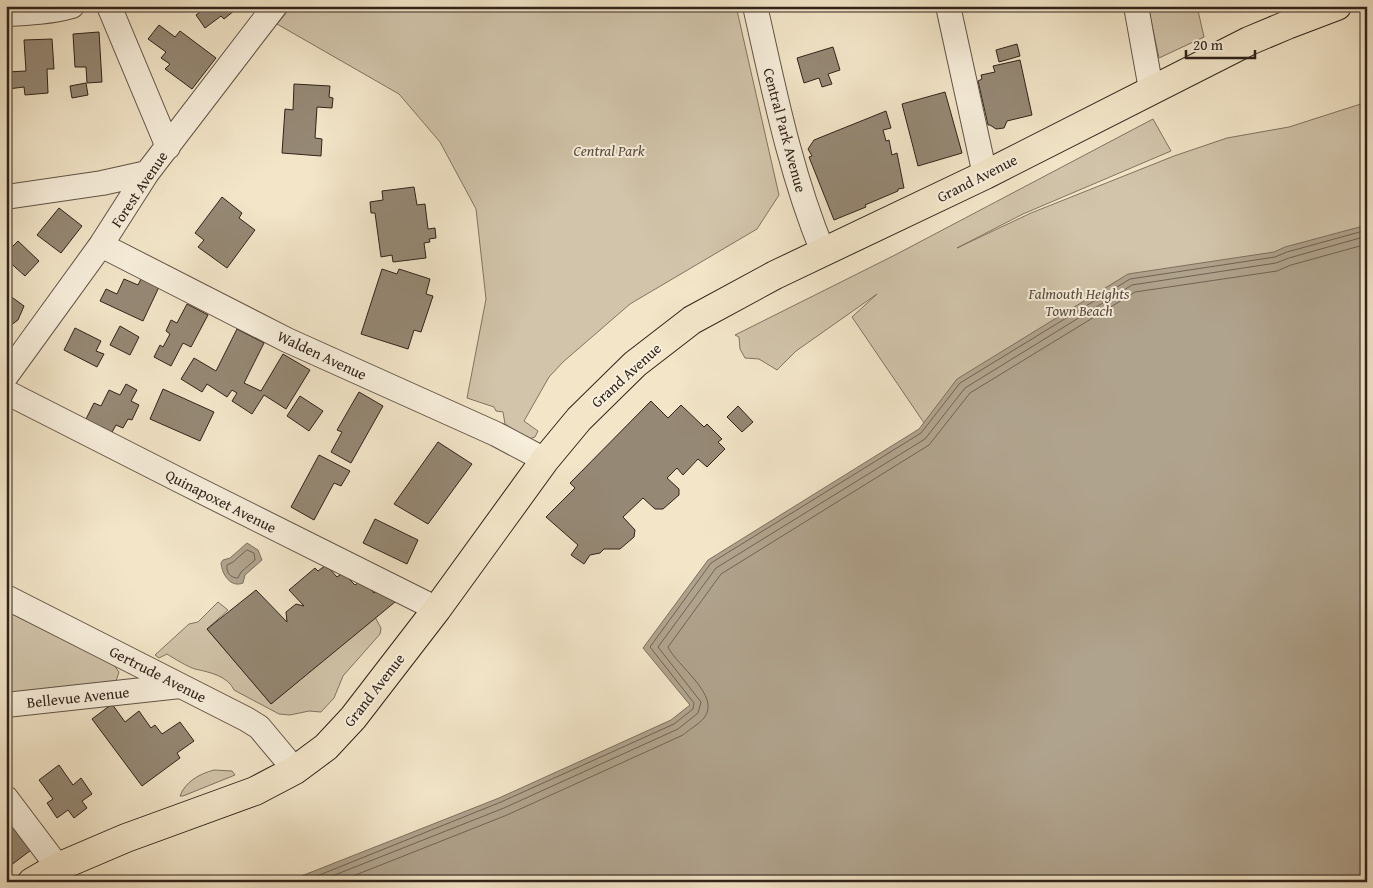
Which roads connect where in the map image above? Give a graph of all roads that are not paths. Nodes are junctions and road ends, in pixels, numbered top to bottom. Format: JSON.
{"nodes":[{"id":1,"x":72,"y":6,"type":"edge"},
{"id":2,"x":109,"y":6,"type":"edge"},
{"id":3,"x":275,"y":6,"type":"edge"},
{"id":4,"x":755,"y":6,"type":"edge"},
{"id":5,"x":948,"y":6,"type":"edge"},
{"id":6,"x":1136,"y":6,"type":"edge"},
{"id":7,"x":1327,"y":8,"type":"edge"},
{"id":8,"x":6,"y":14,"type":"edge"},
{"id":9,"x":1152,"y":89,"type":"junction"},
{"id":10,"x":168,"y":147,"type":"junction"},
{"id":11,"x":147,"y":173,"type":"junction"},
{"id":12,"x":985,"y":175,"type":"junction"},
{"id":13,"x":6,"y":197,"type":"edge"},
{"id":14,"x":101,"y":245,"type":"junction"},
{"id":15,"x":823,"y":252,"type":"junction"},
{"id":16,"x":6,"y":376,"type":"edge"},
{"id":17,"x":6,"y":392,"type":"edge"},
{"id":18,"x":546,"y":460,"type":"junction"},
{"id":19,"x":6,"y":597,"type":"edge"},
{"id":20,"x":437,"y":608,"type":"junction"},
{"id":21,"x":180,"y":686,"type":"junction"},
{"id":22,"x":6,"y":705,"type":"edge"},
{"id":23,"x":295,"y":770,"type":"junction"},
{"id":24,"x":6,"y":798,"type":"edge"},
{"id":25,"x":58,"y":867,"type":"junction"},
{"id":26,"x":32,"y":882,"type":"edge"}],
"edges":[{"from":1,"to":8,"type":"street"},
{"from":2,"to":10,"type":"street"},
{"from":3,"to":10,"type":"street","name":"Forest Avenue"},
{"from":4,"to":15,"type":"street","name":"Central Park Avenue"},
{"from":5,"to":12,"type":"street"},
{"from":6,"to":9,"type":"street"},
{"from":7,"to":9,"type":"main road","name":"Grand Avenue"},
{"from":9,"to":12,"type":"main road","name":"Grand Avenue"},
{"from":10,"to":11,"type":"street","name":"Forest Avenue"},
{"from":11,"to":13,"type":"street"},
{"from":11,"to":14,"type":"street","name":"Forest Avenue"},
{"from":12,"to":15,"type":"main road","name":"Grand Avenue"},
{"from":14,"to":16,"type":"street","name":"Forest Avenue"},
{"from":14,"to":18,"type":"street","name":"Walden Avenue"},
{"from":15,"to":18,"type":"main road","name":"Grand Avenue"},
{"from":17,"to":20,"type":"street","name":"Quinapoxet Avenue"},
{"from":18,"to":20,"type":"main road","name":"Grand Avenue"},
{"from":19,"to":21,"type":"street","name":"Gertrude Avenue"},
{"from":20,"to":23,"type":"main road","name":"Grand Avenue"},
{"from":21,"to":22,"type":"street","name":"Bellevue Avenue"},
{"from":21,"to":23,"type":"street","name":"Gertrude Avenue"},
{"from":23,"to":25,"type":"main road","name":"Grand Avenue"},
{"from":24,"to":25,"type":"street"},
{"from":25,"to":26,"type":"main road","name":"Grand Avenue"}]}
